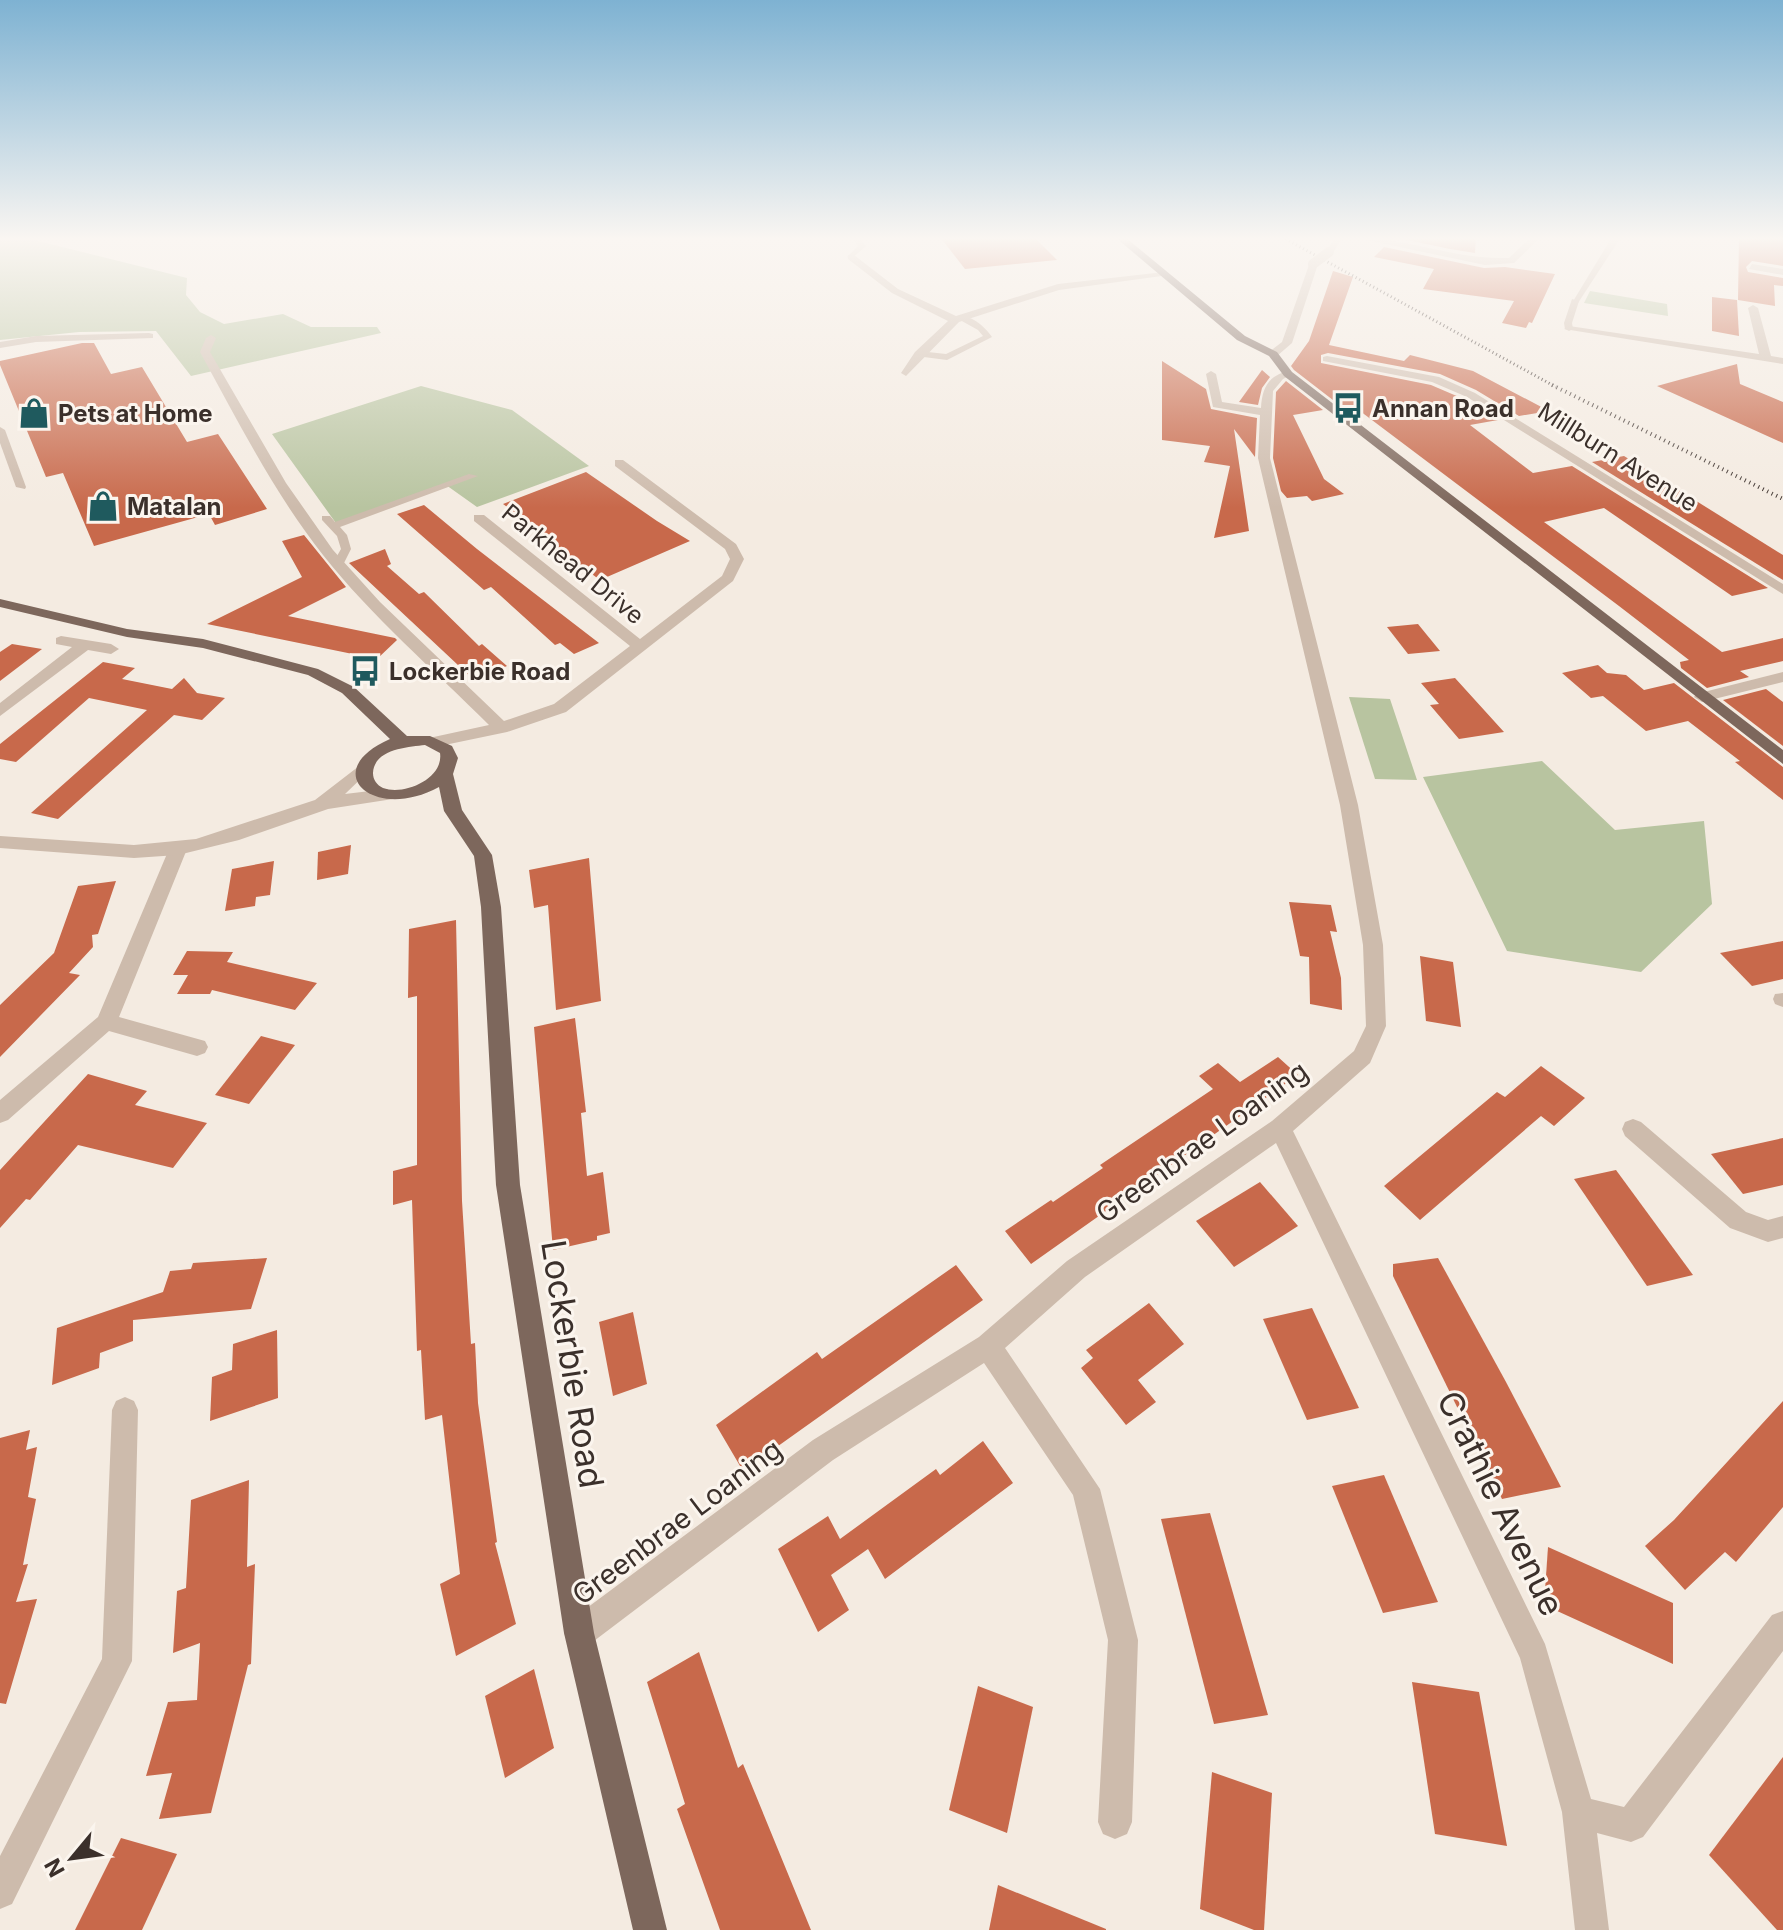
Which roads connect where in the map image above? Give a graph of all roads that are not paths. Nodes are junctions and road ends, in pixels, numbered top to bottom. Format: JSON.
{"nodes":[{"id":1,"x":950,"y":327,"type":"edge"},
{"id":2,"x":979,"y":327,"type":"edge"},
{"id":3,"x":1228,"y":327,"type":"edge"},
{"id":4,"x":1292,"y":327,"type":"edge"},
{"id":5,"x":1758,"y":327,"type":"edge"},
{"id":6,"x":1569,"y":329,"type":"edge"},
{"id":7,"x":149,"y":336,"type":"dead end"},
{"id":8,"x":211,"y":338,"type":"dead end"},
{"id":9,"x":0,"y":345,"type":"edge"},
{"id":10,"x":919,"y":354,"type":"junction"},
{"id":11,"x":1273,"y":354,"type":"junction"},
{"id":12,"x":1327,"y":359,"type":"dead end"},
{"id":13,"x":1766,"y":359,"type":"junction"},
{"id":14,"x":1783,"y":361,"type":"edge"},
{"id":15,"x":906,"y":373,"type":"dead end"},
{"id":16,"x":1211,"y":374,"type":"dead end"},
{"id":17,"x":1288,"y":374,"type":"junction"},
{"id":18,"x":1265,"y":420,"type":"junction"},
{"id":19,"x":0,"y":430,"type":"edge"},
{"id":20,"x":619,"y":463,"type":"dead end"},
{"id":21,"x":473,"y":476,"type":"dead end"},
{"id":22,"x":21,"y":487,"type":"dead end"},
{"id":23,"x":479,"y":518,"type":"dead end"},
{"id":24,"x":339,"y":563,"type":"junction"},
{"id":25,"x":1783,"y":590,"type":"edge"},
{"id":26,"x":0,"y":603,"type":"edge"},
{"id":27,"x":61,"y":641,"type":"dead end"},
{"id":28,"x":85,"y":645,"type":"junction"},
{"id":29,"x":639,"y":646,"type":"junction"},
{"id":30,"x":111,"y":649,"type":"dead end"},
{"id":31,"x":1783,"y":677,"type":"edge"},
{"id":32,"x":1702,"y":697,"type":"junction"},
{"id":33,"x":361,"y":705,"type":"junction"},
{"id":34,"x":0,"y":711,"type":"edge"},
{"id":35,"x":501,"y":728,"type":"junction"},
{"id":36,"x":402,"y":741,"type":"junction"},
{"id":37,"x":435,"y":742,"type":"junction"},
{"id":38,"x":379,"y":751,"type":"junction"},
{"id":39,"x":449,"y":755,"type":"junction"},
{"id":40,"x":1783,"y":758,"type":"edge"},
{"id":41,"x":363,"y":769,"type":"junction"},
{"id":42,"x":444,"y":774,"type":"junction"},
{"id":43,"x":394,"y":794,"type":"junction"},
{"id":44,"x":322,"y":804,"type":"junction"},
{"id":45,"x":453,"y":811,"type":"junction"},
{"id":46,"x":0,"y":842,"type":"edge"},
{"id":47,"x":178,"y":849,"type":"junction"},
{"id":48,"x":106,"y":1022,"type":"junction"},
{"id":49,"x":197,"y":1047,"type":"dead end"},
{"id":50,"x":0,"y":1113,"type":"edge"},
{"id":51,"x":1280,"y":1128,"type":"junction"},
{"id":52,"x":1633,"y":1129,"type":"dead end"},
{"id":53,"x":1783,"y":1227,"type":"edge"},
{"id":54,"x":988,"y":1346,"type":"junction"},
{"id":55,"x":125,"y":1410,"type":"dead end"},
{"id":56,"x":1783,"y":1626,"type":"edge"},
{"id":57,"x":579,"y":1633,"type":"junction"},
{"id":58,"x":1578,"y":1812,"type":"junction"},
{"id":59,"x":1115,"y":1822,"type":"dead end"},
{"id":60,"x":0,"y":1892,"type":"edge"},
{"id":61,"x":650,"y":1930,"type":"edge"},
{"id":62,"x":1592,"y":1930,"type":"edge"}],
"edges":[{"from":1,"to":10,"type":"street"},
{"from":2,"to":10,"type":"lane"},
{"from":3,"to":11,"type":"main road"},
{"from":4,"to":11,"type":"street","bridge":true},
{"from":5,"to":13,"type":"street"},
{"from":6,"to":13,"type":"street"},
{"from":7,"to":9,"type":"street"},
{"from":8,"to":24,"type":"street"},
{"from":10,"to":15,"type":"street"},
{"from":11,"to":17,"type":"main road"},
{"from":12,"to":25,"type":"street","name":"Millburn Avenue"},
{"from":13,"to":14,"type":"street"},
{"from":16,"to":18,"type":"street"},
{"from":17,"to":18,"type":"street","name":"Greenbrae Loaning"},
{"from":17,"to":32,"type":"main road"},
{"from":18,"to":51,"type":"street","name":"Greenbrae Loaning"},
{"from":19,"to":22,"type":"lane"},
{"from":20,"to":29,"type":"street"},
{"from":21,"to":24,"type":"lane"},
{"from":23,"to":29,"type":"street","name":"Parkhead Drive"},
{"from":24,"to":35,"type":"street"},
{"from":26,"to":33,"type":"main road"},
{"from":27,"to":28,"type":"street"},
{"from":28,"to":30,"type":"street"},
{"from":28,"to":34,"type":"street"},
{"from":29,"to":35,"type":"street"},
{"from":31,"to":32,"type":"street"},
{"from":32,"to":40,"type":"main road"},
{"from":33,"to":36,"type":"main road"},
{"from":33,"to":38,"type":"main road"},
{"from":35,"to":37,"type":"street"},
{"from":35,"to":39,"type":"street"},
{"from":36,"to":37,"type":"main road"},
{"from":36,"to":38,"type":"main road"},
{"from":37,"to":39,"type":"main road"},
{"from":38,"to":41,"type":"main road"},
{"from":39,"to":42,"type":"main road"},
{"from":41,"to":43,"type":"main road"},
{"from":41,"to":44,"type":"street"},
{"from":42,"to":43,"type":"main road"},
{"from":42,"to":45,"type":"main road","name":"Lockerbie Road"},
{"from":43,"to":44,"type":"street"},
{"from":43,"to":45,"type":"main road"},
{"from":44,"to":47,"type":"street"},
{"from":45,"to":57,"type":"main road","name":"Lockerbie Road"},
{"from":46,"to":47,"type":"street"},
{"from":47,"to":48,"type":"street"},
{"from":48,"to":49,"type":"street"},
{"from":48,"to":50,"type":"street"},
{"from":51,"to":54,"type":"street","name":"Greenbrae Loaning"},
{"from":51,"to":58,"type":"street","name":"Crathie Avenue"},
{"from":52,"to":53,"type":"street"},
{"from":54,"to":57,"type":"street","name":"Greenbrae Loaning"},
{"from":54,"to":59,"type":"street"},
{"from":55,"to":60,"type":"street"},
{"from":56,"to":58,"type":"street"},
{"from":57,"to":61,"type":"main road","name":"Lockerbie Road"},
{"from":58,"to":62,"type":"street","name":"Crathie Avenue"}]}
